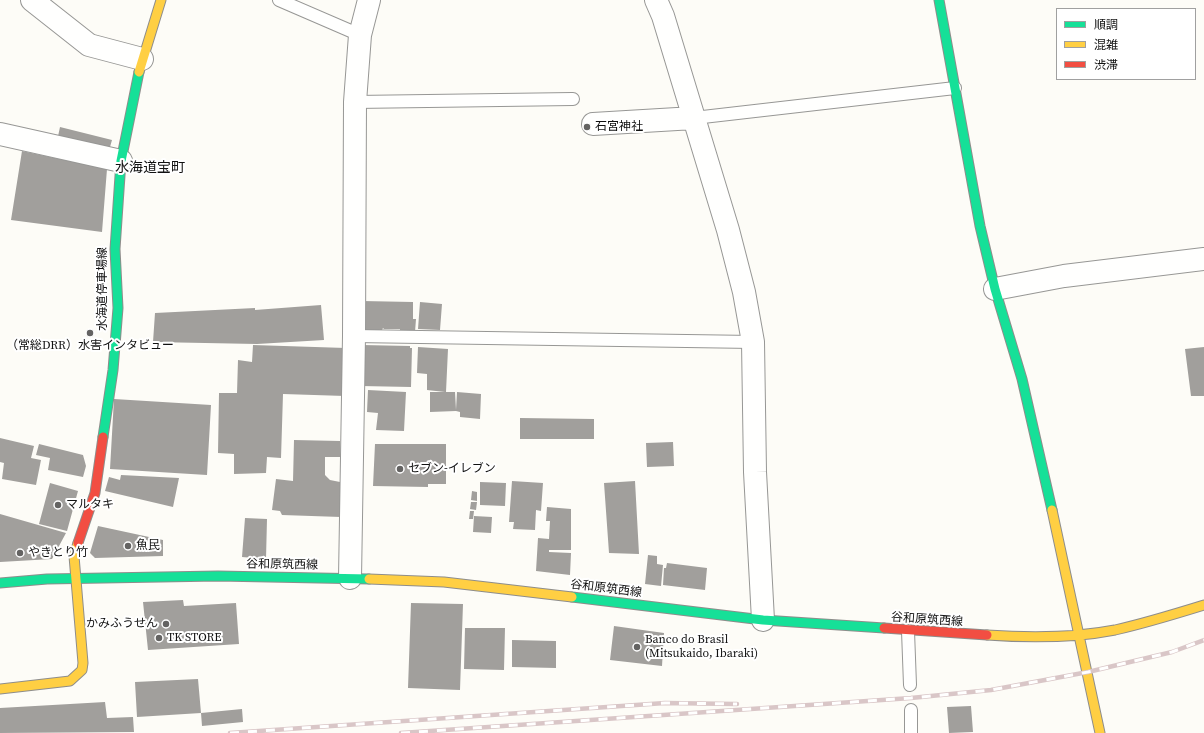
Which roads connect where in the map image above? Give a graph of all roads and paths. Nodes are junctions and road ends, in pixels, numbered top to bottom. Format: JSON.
{"nodes":[{"id":1,"x":32,"y":0,"type":"edge"},
{"id":2,"x":161,"y":0,"type":"edge"},
{"id":3,"x":279,"y":0,"type":"edge"},
{"id":4,"x":369,"y":0,"type":"edge"},
{"id":5,"x":656,"y":0,"type":"edge"},
{"id":6,"x":940,"y":0,"type":"edge"},
{"id":7,"x":360,"y":35,"type":"junction"},
{"id":8,"x":142,"y":59,"type":"junction"},
{"id":9,"x":955,"y":88,"type":"junction"},
{"id":10,"x":573,"y":99,"type":"dead end"},
{"id":11,"x":355,"y":102,"type":"junction"},
{"id":12,"x":694,"y":118,"type":"junction"},
{"id":13,"x":593,"y":124,"type":"dead end"},
{"id":14,"x":0,"y":134,"type":"edge"},
{"id":15,"x":121,"y":161,"type":"junction"},
{"id":16,"x":1204,"y":259,"type":"edge"},
{"id":17,"x":995,"y":289,"type":"junction"},
{"id":18,"x":354,"y":336,"type":"junction"},
{"id":19,"x":753,"y":342,"type":"junction"},
{"id":20,"x":350,"y":578,"type":"junction"},
{"id":21,"x":77,"y":579,"type":"junction"},
{"id":22,"x":0,"y":583,"type":"edge"},
{"id":23,"x":1204,"y":605,"type":"edge"},
{"id":24,"x":762,"y":620,"type":"junction"},
{"id":25,"x":908,"y":631,"type":"junction"},
{"id":26,"x":1080,"y":635,"type":"junction"},
{"id":27,"x":910,"y":685,"type":"dead end"},
{"id":28,"x":0,"y":689,"type":"edge"},
{"id":29,"x":911,"y":710,"type":"dead end"},
{"id":30,"x":910,"y":733,"type":"edge"},
{"id":31,"x":1100,"y":733,"type":"edge"}],
"edges":[{"from":1,"to":8,"type":"street"},
{"from":2,"to":8,"type":"main road","name":"水海道停車場線"},
{"from":3,"to":7,"type":"lane"},
{"from":4,"to":7,"type":"street"},
{"from":5,"to":12,"type":"street"},
{"from":6,"to":9,"type":"main road"},
{"from":7,"to":11,"type":"street"},
{"from":8,"to":15,"type":"main road","name":"水海道停車場線"},
{"from":9,"to":12,"type":"lane"},
{"from":9,"to":17,"type":"main road"},
{"from":10,"to":11,"type":"lane"},
{"from":11,"to":18,"type":"street"},
{"from":12,"to":13,"type":"street"},
{"from":12,"to":19,"type":"street"},
{"from":14,"to":15,"type":"street"},
{"from":15,"to":21,"type":"main road","name":"水海道停車場線"},
{"from":16,"to":17,"type":"street"},
{"from":17,"to":26,"type":"main road"},
{"from":18,"to":19,"type":"lane"},
{"from":18,"to":20,"type":"street"},
{"from":19,"to":24,"type":"street"},
{"from":20,"to":21,"type":"main road","name":"谷和原筑西線"},
{"from":20,"to":24,"type":"main road","name":"谷和原筑西線"},
{"from":21,"to":22,"type":"main road","name":"谷和原筑西線"},
{"from":21,"to":28,"type":"main road","name":"水海道停車場線"},
{"from":23,"to":26,"type":"main road","name":"谷和原筑西線"},
{"from":24,"to":25,"type":"main road","name":"谷和原筑西線"},
{"from":25,"to":26,"type":"main road","name":"谷和原筑西線"},
{"from":25,"to":27,"type":"lane"},
{"from":26,"to":31,"type":"main road"},
{"from":29,"to":30,"type":"lane"}]}
